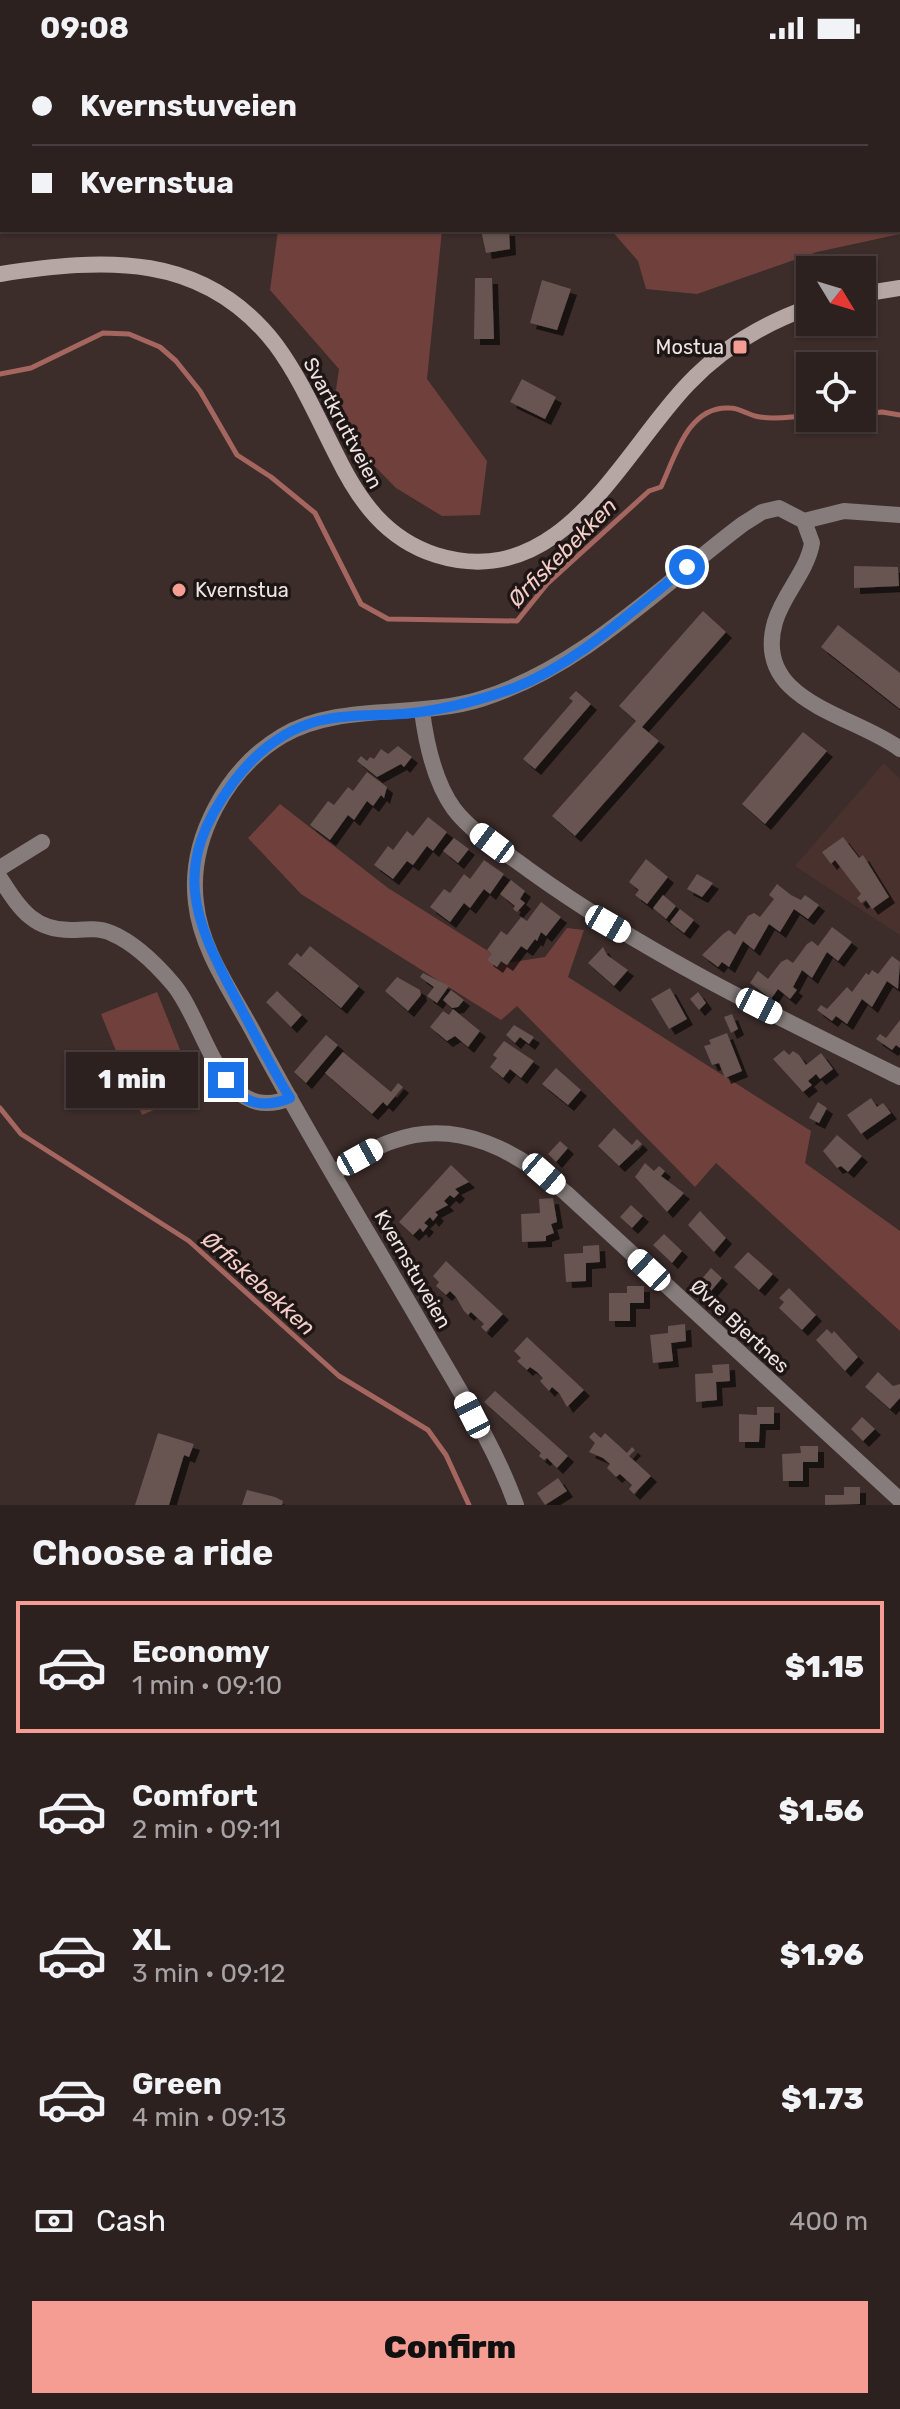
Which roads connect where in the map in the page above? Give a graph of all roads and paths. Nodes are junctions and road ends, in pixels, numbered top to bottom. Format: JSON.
{"nodes":[{"id":1,"x":0,"y":274,"type":"edge"},
{"id":2,"x":900,"y":288,"type":"edge"},
{"id":3,"x":876,"y":292,"type":"edge"},
{"id":4,"x":796,"y":314,"type":"edge"},
{"id":5,"x":900,"y":515,"type":"edge"},
{"id":6,"x":804,"y":521,"type":"junction"},
{"id":7,"x":422,"y":711,"type":"junction"},
{"id":8,"x":900,"y":749,"type":"edge"},
{"id":9,"x":42,"y":842,"type":"dead end"},
{"id":10,"x":0,"y":868,"type":"edge"},
{"id":11,"x":0,"y":878,"type":"edge"},
{"id":12,"x":900,"y":1077,"type":"edge"},
{"id":13,"x":290,"y":1098,"type":"junction"},
{"id":14,"x":333,"y":1173,"type":"junction"},
{"id":15,"x":900,"y":1500,"type":"edge"},
{"id":16,"x":516,"y":1505,"type":"edge"}],
"edges":[{"from":1,"to":4,"type":"street","name":"Svartkruttveien"},
{"from":2,"to":3,"type":"street"},
{"from":5,"to":6,"type":"street"},
{"from":6,"to":7,"type":"street","name":"Kvernstuveien"},
{"from":6,"to":8,"type":"street"},
{"from":7,"to":12,"type":"street"},
{"from":7,"to":13,"type":"street","name":"Kvernstuveien"},
{"from":9,"to":10,"type":"street"},
{"from":11,"to":13,"type":"street"},
{"from":13,"to":14,"type":"street","name":"Kvernstuveien"},
{"from":14,"to":15,"type":"street","name":"Øvre Bjertnes"},
{"from":14,"to":16,"type":"street","name":"Kvernstuveien"}]}
